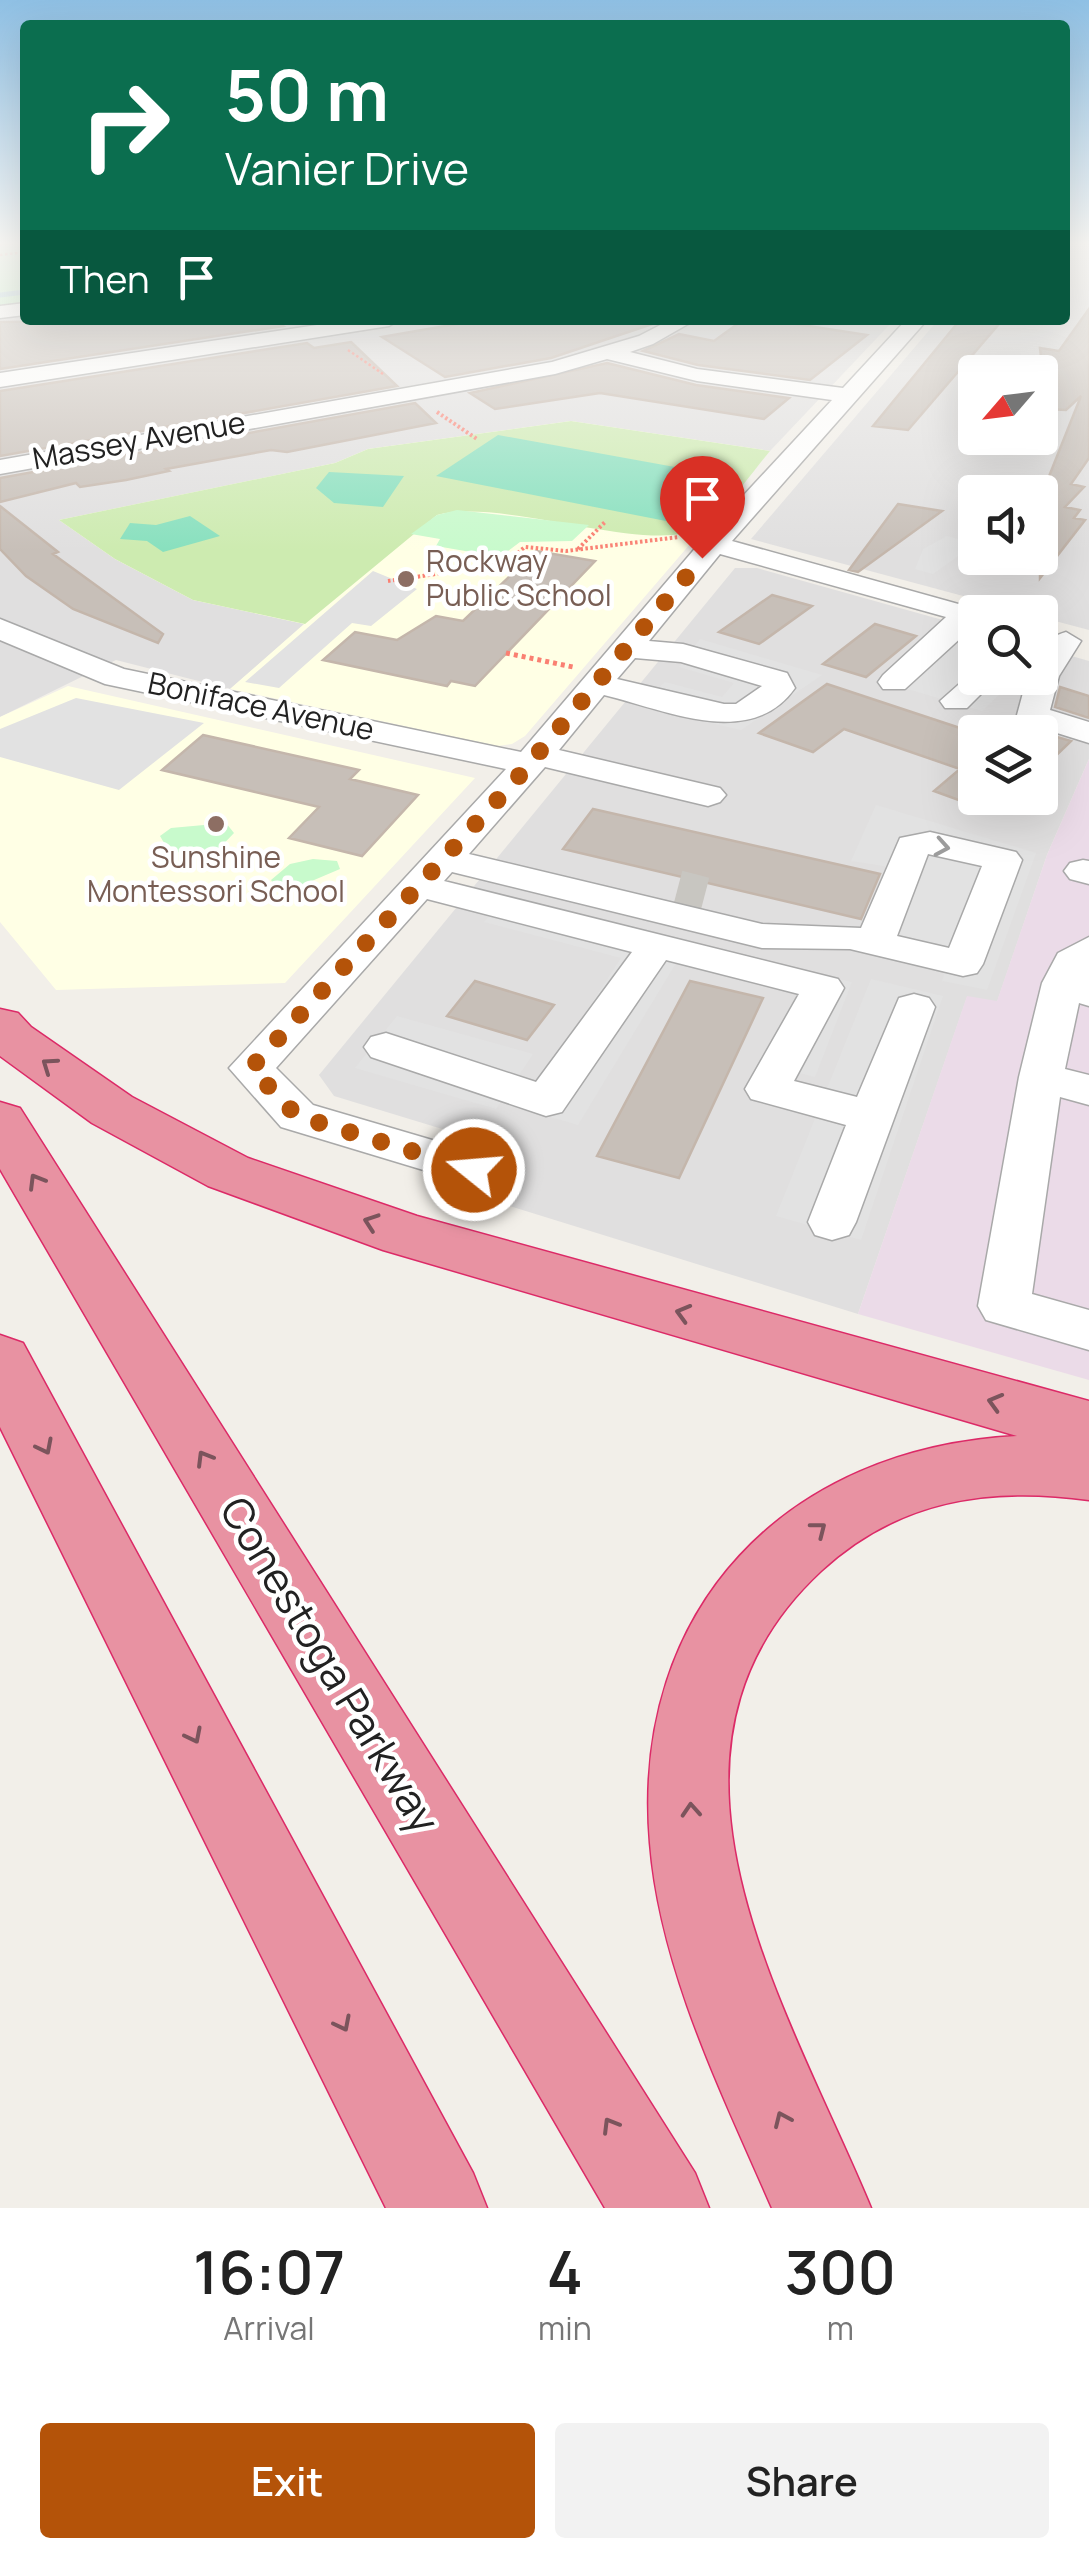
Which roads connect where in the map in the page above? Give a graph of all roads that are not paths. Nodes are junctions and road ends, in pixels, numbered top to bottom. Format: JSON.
{"nodes":[{"id":1,"x":220,"y":346,"type":"edge"},
{"id":2,"x":626,"y":346,"type":"edge"},
{"id":3,"x":894,"y":346,"type":"edge"},
{"id":4,"x":610,"y":353,"type":"junction"},
{"id":5,"x":0,"y":380,"type":"edge"},
{"id":6,"x":849,"y":396,"type":"junction"},
{"id":7,"x":0,"y":467,"type":"edge"},
{"id":8,"x":700,"y":540,"type":"junction"},
{"id":9,"x":958,"y":611,"type":"edge"},
{"id":10,"x":958,"y":626,"type":"edge"},
{"id":11,"x":0,"y":628,"type":"edge"},
{"id":12,"x":1072,"y":637,"type":"edge"},
{"id":13,"x":627,"y":648,"type":"junction"},
{"id":14,"x":588,"y":676,"type":"junction"},
{"id":15,"x":894,"y":682,"type":"dead end"},
{"id":16,"x":963,"y":695,"type":"edge"},
{"id":17,"x":956,"y":701,"type":"dead end"},
{"id":18,"x":1089,"y":733,"type":"edge"},
{"id":19,"x":533,"y":759,"type":"junction"},
{"id":20,"x":708,"y":795,"type":"dead end"},
{"id":21,"x":433,"y":872,"type":"junction"},
{"id":22,"x":631,"y":905,"type":"junction"},
{"id":23,"x":701,"y":905,"type":"junction"},
{"id":24,"x":656,"y":946,"type":"junction"},
{"id":25,"x":858,"y":948,"type":"dead end"},
{"id":26,"x":1089,"y":949,"type":"edge"},
{"id":27,"x":1076,"y":988,"type":"edge"},
{"id":28,"x":914,"y":1007,"type":"dead end"},
{"id":29,"x":0,"y":1025,"type":"edge"},
{"id":30,"x":386,"y":1047,"type":"dead end"},
{"id":31,"x":1041,"y":1077,"type":"junction"},
{"id":32,"x":1089,"y":1090,"type":"edge"},
{"id":33,"x":872,"y":1116,"type":"junction"},
{"id":34,"x":0,"y":1121,"type":"edge"},
{"id":35,"x":474,"y":1170,"type":"dead end"},
{"id":36,"x":832,"y":1222,"type":"dead end"},
{"id":37,"x":1089,"y":1330,"type":"edge"},
{"id":38,"x":0,"y":1360,"type":"edge"},
{"id":39,"x":1089,"y":1429,"type":"edge"},
{"id":40,"x":1089,"y":1472,"type":"edge"},
{"id":41,"x":438,"y":2208,"type":"edge"},
{"id":42,"x":660,"y":2208,"type":"edge"},
{"id":43,"x":822,"y":2208,"type":"edge"}],
"edges":[{"from":1,"to":5,"type":"street"},
{"from":2,"to":4,"type":"street","name":"Massey Avenue"},
{"from":3,"to":6,"type":"street"},
{"from":4,"to":6,"type":"street"},
{"from":4,"to":7,"type":"street","name":"Massey Avenue"},
{"from":6,"to":8,"type":"street"},
{"from":8,"to":9,"type":"street"},
{"from":8,"to":13,"type":"street"},
{"from":10,"to":15,"type":"street"},
{"from":11,"to":19,"type":"street","name":"Boniface Avenue"},
{"from":12,"to":18,"type":"street"},
{"from":13,"to":14,"type":"street"},
{"from":13,"to":14,"type":"street"},
{"from":14,"to":19,"type":"street"},
{"from":16,"to":17,"type":"street"},
{"from":19,"to":20,"type":"street","name":"Boniface Avenue"},
{"from":19,"to":21,"type":"street"},
{"from":21,"to":22,"type":"street"},
{"from":21,"to":24,"type":"street"},
{"from":21,"to":35,"type":"street"},
{"from":22,"to":23,"type":"street"},
{"from":22,"to":23,"type":"street"},
{"from":23,"to":25,"type":"street"},
{"from":24,"to":30,"type":"street"},
{"from":24,"to":33,"type":"street"},
{"from":26,"to":27,"type":"street"},
{"from":27,"to":31,"type":"street"},
{"from":28,"to":33,"type":"street"},
{"from":39,"to":29,"type":"highway","one_way":true},
{"from":31,"to":32,"type":"street"},
{"from":31,"to":37,"type":"street"},
{"from":33,"to":36,"type":"street"},
{"from":42,"to":34,"type":"highway","name":"Conestoga Parkway","one_way":true},
{"from":38,"to":41,"type":"highway","one_way":true},
{"from":43,"to":40,"type":"highway","one_way":true}]}
